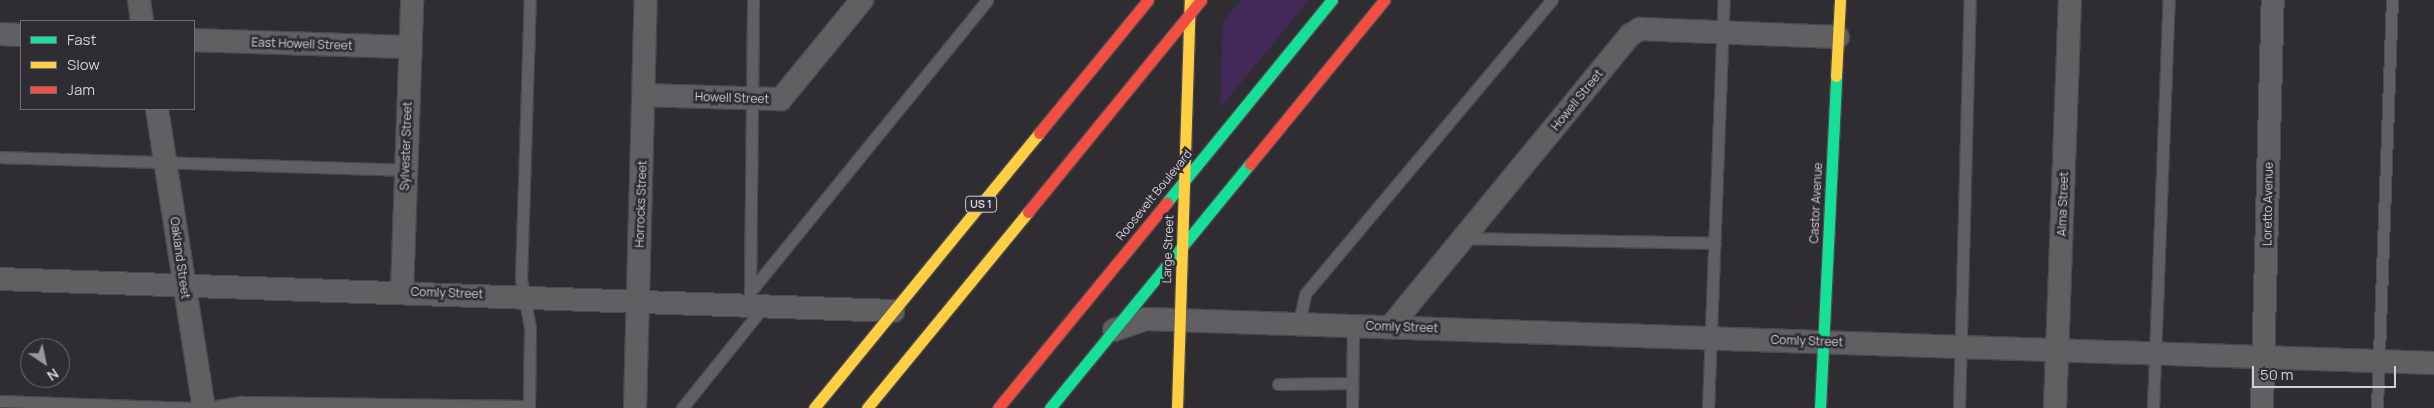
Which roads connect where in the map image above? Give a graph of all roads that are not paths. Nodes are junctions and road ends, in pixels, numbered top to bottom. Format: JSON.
{"nodes":[{"id":1,"x":139,"y":0,"type":"edge"},
{"id":2,"x":412,"y":0,"type":"edge"},
{"id":3,"x":530,"y":0,"type":"edge"},
{"id":4,"x":646,"y":0,"type":"edge"},
{"id":5,"x":753,"y":0,"type":"edge"},
{"id":6,"x":862,"y":0,"type":"edge"},
{"id":7,"x":987,"y":0,"type":"edge"},
{"id":8,"x":1148,"y":0,"type":"edge"},
{"id":9,"x":1190,"y":0,"type":"edge"},
{"id":10,"x":1202,"y":0,"type":"edge"},
{"id":11,"x":1332,"y":0,"type":"edge"},
{"id":12,"x":1384,"y":0,"type":"edge"},
{"id":13,"x":1552,"y":0,"type":"edge"},
{"id":14,"x":1724,"y":0,"type":"edge"},
{"id":15,"x":1840,"y":0,"type":"edge"},
{"id":16,"x":1970,"y":0,"type":"edge"},
{"id":17,"x":2070,"y":0,"type":"edge"},
{"id":18,"x":2169,"y":0,"type":"edge"},
{"id":19,"x":2274,"y":0,"type":"edge"},
{"id":20,"x":2392,"y":0,"type":"edge"},
{"id":21,"x":1190,"y":14,"type":"junction"},
{"id":22,"x":142,"y":20,"type":"edge"},
{"id":23,"x":1723,"y":33,"type":"junction"},
{"id":24,"x":0,"y":34,"type":"edge"},
{"id":25,"x":20,"y":34,"type":"edge"},
{"id":26,"x":1838,"y":37,"type":"junction"},
{"id":27,"x":195,"y":40,"type":"edge"},
{"id":28,"x":410,"y":47,"type":"junction"},
{"id":29,"x":644,"y":95,"type":"junction"},
{"id":30,"x":752,"y":99,"type":"junction"},
{"id":31,"x":157,"y":110,"type":"edge"},
{"id":32,"x":0,"y":157,"type":"edge"},
{"id":33,"x":167,"y":164,"type":"junction"},
{"id":34,"x":405,"y":170,"type":"junction"},
{"id":35,"x":1184,"y":181,"type":"junction"},
{"id":36,"x":1465,"y":238,"type":"junction"},
{"id":37,"x":1715,"y":243,"type":"junction"},
{"id":38,"x":1182,"y":247,"type":"junction"},
{"id":39,"x":0,"y":279,"type":"edge"},
{"id":40,"x":184,"y":285,"type":"junction"},
{"id":41,"x":402,"y":292,"type":"junction"},
{"id":42,"x":524,"y":296,"type":"junction"},
{"id":43,"x":754,"y":301,"type":"junction"},
{"id":44,"x":639,"y":303,"type":"junction"},
{"id":45,"x":894,"y":311,"type":"junction"},
{"id":46,"x":1179,"y":320,"type":"junction"},
{"id":47,"x":1298,"y":324,"type":"junction"},
{"id":48,"x":1353,"y":325,"type":"junction"},
{"id":49,"x":1391,"y":326,"type":"junction"},
{"id":50,"x":1114,"y":330,"type":"junction"},
{"id":51,"x":1711,"y":338,"type":"junction"},
{"id":52,"x":1824,"y":342,"type":"junction"},
{"id":53,"x":1961,"y":343,"type":"junction"},
{"id":54,"x":2057,"y":347,"type":"junction"},
{"id":55,"x":2154,"y":351,"type":"junction"},
{"id":56,"x":2264,"y":354,"type":"junction"},
{"id":57,"x":2378,"y":361,"type":"junction"},
{"id":58,"x":2434,"y":363,"type":"edge"},
{"id":59,"x":1352,"y":383,"type":"junction"},
{"id":60,"x":1278,"y":384,"type":"dead end"},
{"id":61,"x":0,"y":401,"type":"edge"},
{"id":62,"x":529,"y":407,"type":"edge"},
{"id":63,"x":191,"y":408,"type":"edge"},
{"id":64,"x":205,"y":408,"type":"edge"},
{"id":65,"x":635,"y":408,"type":"edge"},
{"id":66,"x":682,"y":408,"type":"edge"},
{"id":67,"x":814,"y":408,"type":"edge"},
{"id":68,"x":867,"y":408,"type":"edge"},
{"id":69,"x":998,"y":408,"type":"edge"},
{"id":70,"x":1050,"y":408,"type":"edge"},
{"id":71,"x":1177,"y":408,"type":"edge"},
{"id":72,"x":1352,"y":408,"type":"edge"},
{"id":73,"x":1708,"y":408,"type":"edge"},
{"id":74,"x":1820,"y":408,"type":"edge"},
{"id":75,"x":1959,"y":408,"type":"edge"},
{"id":76,"x":2055,"y":408,"type":"edge"},
{"id":77,"x":2153,"y":408,"type":"edge"},
{"id":78,"x":2262,"y":408,"type":"edge"},
{"id":79,"x":2376,"y":408,"type":"edge"}],
"edges":[{"from":1,"to":22,"type":"street"},
{"from":2,"to":28,"type":"street","name":"Sylvester Street"},
{"from":3,"to":42,"type":"lane"},
{"from":4,"to":29,"type":"street","name":"Horrocks Street"},
{"from":5,"to":30,"type":"lane"},
{"from":6,"to":30,"type":"street","name":"Howell Street"},
{"from":7,"to":43,"type":"lane"},
{"from":8,"to":45,"type":"main road","number":"US 1"},
{"from":9,"to":21,"type":"main road","name":"Large Street"},
{"from":10,"to":21,"type":"main road"},
{"from":11,"to":35,"type":"main road","name":"Roosevelt Boulevard"},
{"from":12,"to":38,"type":"main road"},
{"from":13,"to":47,"type":"lane"},
{"from":14,"to":23,"type":"lane"},
{"from":15,"to":26,"type":"main road","name":"Castor Avenue"},
{"from":16,"to":53,"type":"lane"},
{"from":17,"to":54,"type":"street","name":"Alma Street"},
{"from":18,"to":55,"type":"lane"},
{"from":19,"to":56,"type":"street","name":"Loretto Avenue"},
{"from":20,"to":57,"type":"lane"},
{"from":21,"to":35,"type":"main road","name":"Large Street"},
{"from":21,"to":68,"type":"main road"},
{"from":23,"to":26,"type":"street","name":"Howell Street"},
{"from":23,"to":36,"type":"street","name":"Howell Street"},
{"from":23,"to":37,"type":"lane"},
{"from":24,"to":25,"type":"street"},
{"from":26,"to":52,"type":"main road","name":"Castor Avenue"},
{"from":27,"to":28,"type":"street","name":"East Howell Street"},
{"from":28,"to":34,"type":"street","name":"Sylvester Street"},
{"from":29,"to":30,"type":"street","name":"Howell Street"},
{"from":29,"to":44,"type":"street","name":"Horrocks Street"},
{"from":30,"to":43,"type":"lane"},
{"from":31,"to":33,"type":"street","name":"Oakland Street"},
{"from":32,"to":33,"type":"lane"},
{"from":33,"to":34,"type":"lane"},
{"from":33,"to":40,"type":"street","name":"Oakland Street"},
{"from":34,"to":41,"type":"street","name":"Sylvester Street"},
{"from":35,"to":38,"type":"main road","name":"Large Street"},
{"from":35,"to":69,"type":"main road","name":"Roosevelt Boulevard"},
{"from":36,"to":37,"type":"lane"},
{"from":36,"to":49,"type":"street","name":"Howell Street"},
{"from":37,"to":51,"type":"lane"},
{"from":38,"to":46,"type":"main road","name":"Large Street"},
{"from":38,"to":50,"type":"main road"},
{"from":39,"to":40,"type":"street","name":"Comly Street"},
{"from":40,"to":41,"type":"street","name":"Comly Street"},
{"from":40,"to":64,"type":"street","name":"Oakland Street"},
{"from":41,"to":42,"type":"street","name":"Comly Street"},
{"from":42,"to":44,"type":"street","name":"Comly Street"},
{"from":42,"to":62,"type":"lane"},
{"from":43,"to":44,"type":"street","name":"Comly Street"},
{"from":43,"to":45,"type":"street","name":"Comly Street"},
{"from":43,"to":66,"type":"lane"},
{"from":44,"to":65,"type":"street","name":"Horrocks Street"},
{"from":45,"to":67,"type":"main road","number":"US 1"},
{"from":46,"to":47,"type":"street","name":"Comly Street"},
{"from":46,"to":50,"type":"street","name":"Comly Street"},
{"from":46,"to":71,"type":"main road","name":"Large Street"},
{"from":47,"to":48,"type":"street","name":"Comly Street"},
{"from":48,"to":49,"type":"street","name":"Comly Street"},
{"from":48,"to":59,"type":"lane"},
{"from":49,"to":51,"type":"street","name":"Comly Street"},
{"from":50,"to":70,"type":"main road"},
{"from":51,"to":52,"type":"street","name":"Comly Street"},
{"from":51,"to":73,"type":"lane"},
{"from":52,"to":53,"type":"street","name":"Comly Street"},
{"from":52,"to":74,"type":"main road","name":"Castor Avenue"},
{"from":53,"to":54,"type":"street","name":"Comly Street"},
{"from":53,"to":75,"type":"lane"},
{"from":54,"to":55,"type":"street","name":"Comly Street"},
{"from":54,"to":76,"type":"street","name":"Alma Street"},
{"from":55,"to":56,"type":"street","name":"Comly Street"},
{"from":55,"to":77,"type":"lane"},
{"from":56,"to":57,"type":"street","name":"Comly Street"},
{"from":56,"to":78,"type":"street","name":"Loretto Avenue"},
{"from":57,"to":58,"type":"street","name":"Comly Street"},
{"from":57,"to":79,"type":"lane"},
{"from":59,"to":60,"type":"lane"},
{"from":59,"to":72,"type":"lane"},
{"from":61,"to":63,"type":"lane"},
{"from":62,"to":64,"type":"lane"}]}
